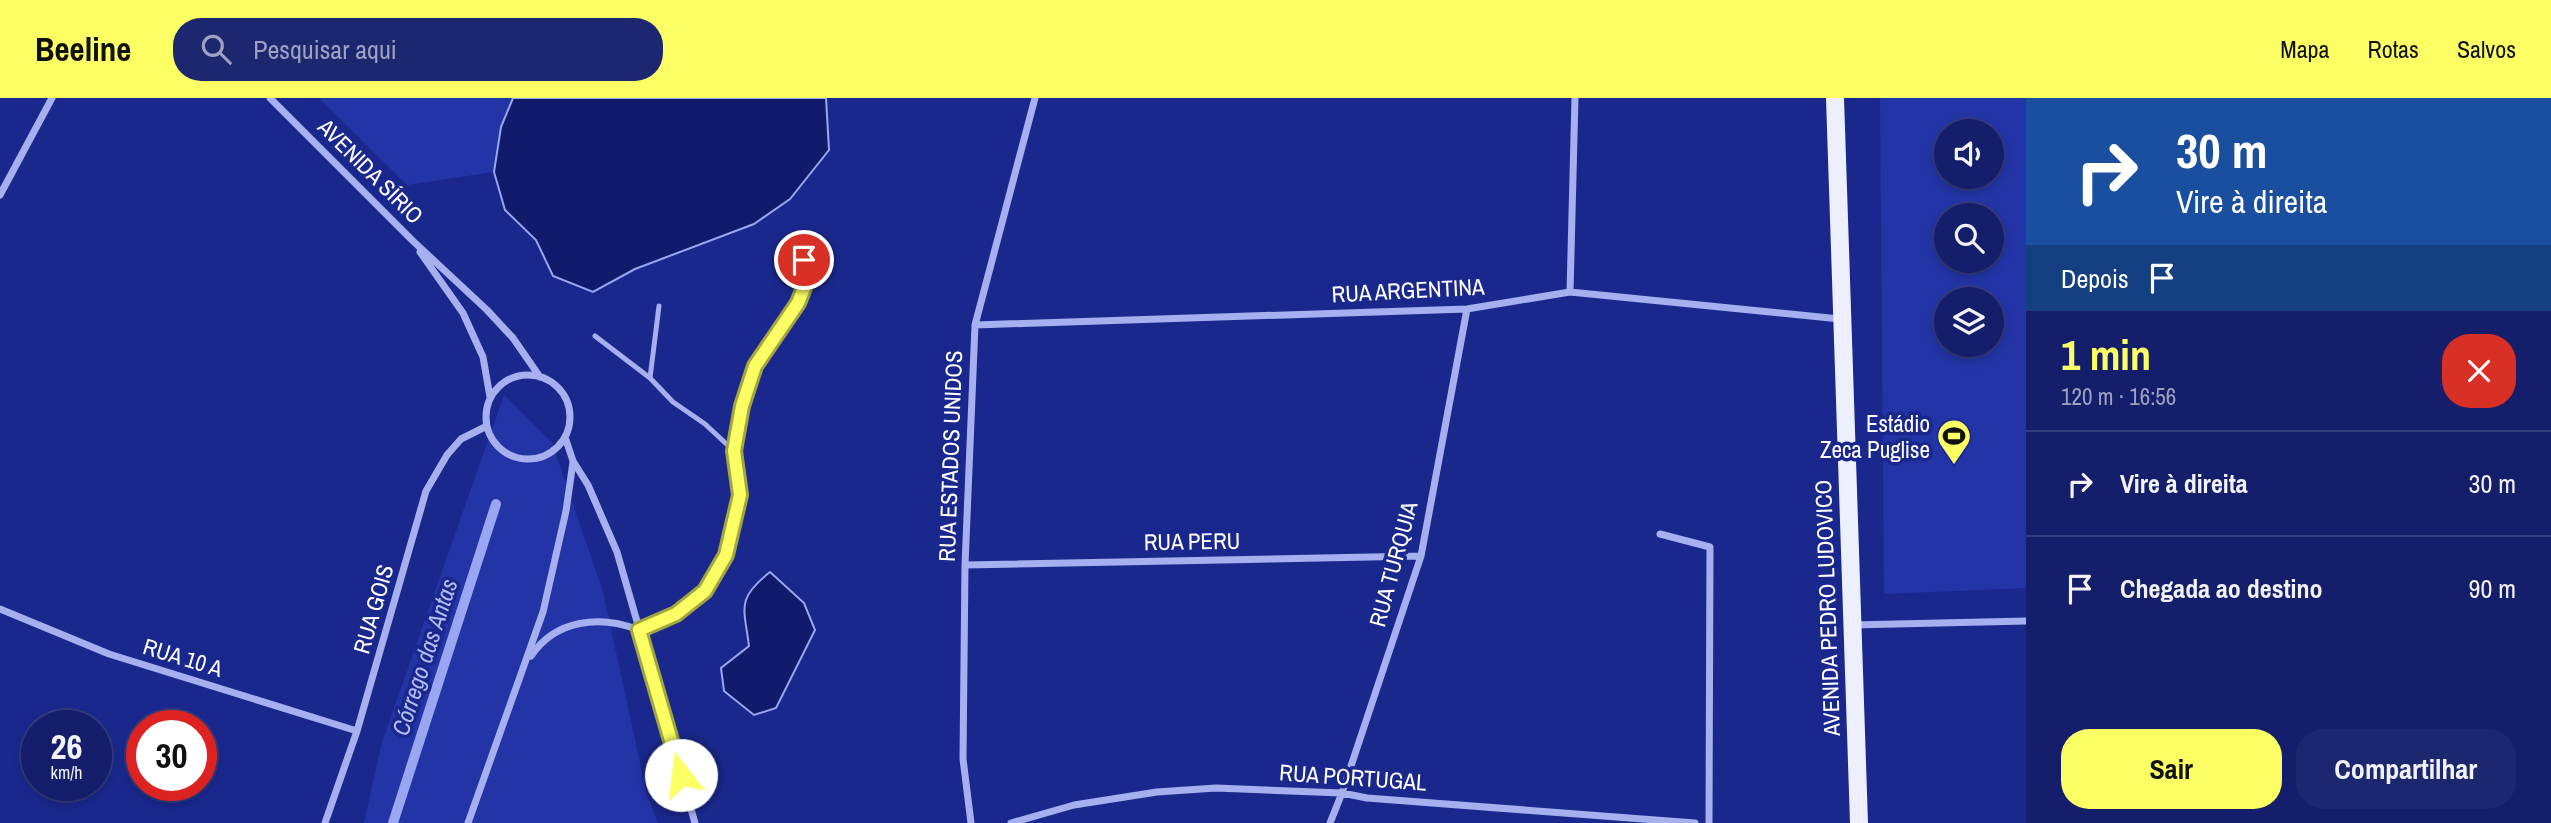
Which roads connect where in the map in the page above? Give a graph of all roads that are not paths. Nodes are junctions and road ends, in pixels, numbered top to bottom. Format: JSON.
{"nodes":[{"id":1,"x":52,"y":98,"type":"edge"},
{"id":2,"x":270,"y":98,"type":"edge"},
{"id":3,"x":1035,"y":98,"type":"edge"},
{"id":4,"x":1575,"y":98,"type":"edge"},
{"id":5,"x":1835,"y":98,"type":"edge"},
{"id":6,"x":0,"y":195,"type":"edge"},
{"id":7,"x":802,"y":239,"type":"dead end"},
{"id":8,"x":414,"y":242,"type":"junction"},
{"id":9,"x":1570,"y":292,"type":"junction"},
{"id":10,"x":659,"y":306,"type":"dead end"},
{"id":11,"x":1467,"y":309,"type":"junction"},
{"id":12,"x":1841,"y":319,"type":"junction"},
{"id":13,"x":975,"y":325,"type":"junction"},
{"id":14,"x":595,"y":336,"type":"dead end"},
{"id":15,"x":540,"y":377,"type":"junction"},
{"id":16,"x":650,"y":378,"type":"junction"},
{"id":17,"x":490,"y":397,"type":"junction"},
{"id":18,"x":487,"y":426,"type":"junction"},
{"id":19,"x":565,"y":437,"type":"junction"},
{"id":20,"x":734,"y":451,"type":"junction"},
{"id":21,"x":573,"y":461,"type":"junction"},
{"id":22,"x":1660,"y":534,"type":"dead end"},
{"id":23,"x":1421,"y":556,"type":"junction"},
{"id":24,"x":965,"y":565,"type":"junction"},
{"id":25,"x":0,"y":609,"type":"edge"},
{"id":26,"x":2026,"y":621,"type":"edge"},
{"id":27,"x":1852,"y":625,"type":"junction"},
{"id":28,"x":639,"y":630,"type":"junction"},
{"id":29,"x":527,"y":662,"type":"junction"},
{"id":30,"x":358,"y":732,"type":"junction"},
{"id":31,"x":1342,"y":793,"type":"junction"},
{"id":32,"x":325,"y":823,"type":"edge"},
{"id":33,"x":468,"y":823,"type":"edge"},
{"id":34,"x":695,"y":823,"type":"edge"},
{"id":35,"x":971,"y":823,"type":"edge"},
{"id":36,"x":1011,"y":823,"type":"edge"},
{"id":37,"x":1330,"y":823,"type":"edge"},
{"id":38,"x":1695,"y":823,"type":"edge"},
{"id":39,"x":1710,"y":823,"type":"edge"},
{"id":40,"x":1858,"y":823,"type":"edge"}],
"edges":[{"from":1,"to":6,"type":"street"},
{"from":2,"to":8,"type":"street","name":"AVENIDA SÍRIO"},
{"from":3,"to":13,"type":"street","name":"RUA ESTADOS UNIDOS"},
{"from":4,"to":9,"type":"street"},
{"from":5,"to":12,"type":"main road","name":"AVENIDA PEDRO LUDOVICO"},
{"from":7,"to":20,"type":"lane"},
{"from":8,"to":15,"type":"street","name":"AVENIDA SÍRIO"},
{"from":8,"to":17,"type":"street","name":"AVENIDA SÍRIO"},
{"from":9,"to":11,"type":"street","name":"RUA ARGENTINA"},
{"from":9,"to":12,"type":"street","name":"RUA ARGENTINA"},
{"from":10,"to":16,"type":"lane"},
{"from":11,"to":13,"type":"street","name":"RUA ARGENTINA"},
{"from":11,"to":23,"type":"street","name":"RUA TURQUIA"},
{"from":12,"to":27,"type":"main road","name":"AVENIDA PEDRO LUDOVICO"},
{"from":13,"to":24,"type":"street","name":"RUA ESTADOS UNIDOS"},
{"from":14,"to":16,"type":"lane"},
{"from":15,"to":17,"type":"street"},
{"from":15,"to":19,"type":"street"},
{"from":16,"to":20,"type":"lane"},
{"from":17,"to":18,"type":"street"},
{"from":18,"to":19,"type":"street"},
{"from":18,"to":30,"type":"street","name":"RUA GOIS"},
{"from":19,"to":21,"type":"street"},
{"from":20,"to":28,"type":"lane"},
{"from":21,"to":28,"type":"street"},
{"from":21,"to":29,"type":"street"},
{"from":22,"to":39,"type":"street"},
{"from":23,"to":24,"type":"street","name":"RUA PERU"},
{"from":23,"to":31,"type":"street","name":"RUA TURQUIA"},
{"from":24,"to":35,"type":"street","name":"RUA ESTADOS UNIDOS"},
{"from":25,"to":30,"type":"street","name":"RUA 10 A"},
{"from":26,"to":27,"type":"street"},
{"from":27,"to":40,"type":"main road","name":"AVENIDA PEDRO LUDOVICO"},
{"from":28,"to":29,"type":"street"},
{"from":28,"to":34,"type":"street"},
{"from":29,"to":33,"type":"street"},
{"from":30,"to":32,"type":"street","name":"RUA GOIS"},
{"from":31,"to":36,"type":"street","name":"RUA PORTUGAL"},
{"from":31,"to":37,"type":"street","name":"RUA TURQUIA"},
{"from":31,"to":38,"type":"street","name":"RUA PORTUGAL"}]}
